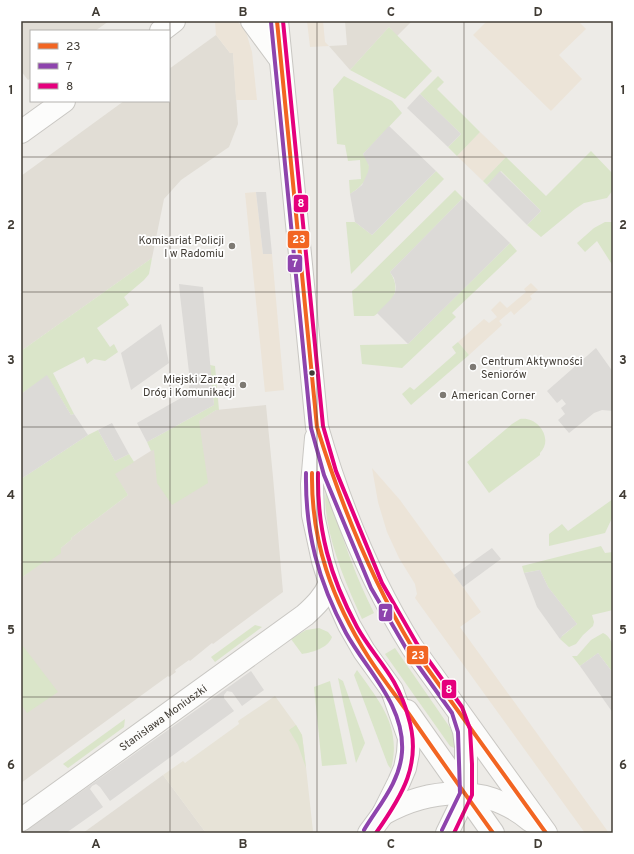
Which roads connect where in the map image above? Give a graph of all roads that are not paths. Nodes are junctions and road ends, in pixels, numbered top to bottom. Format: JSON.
{"nodes":[{"id":1,"x":174,"y":21,"type":"edge"},
{"id":2,"x":252,"y":21,"type":"edge"},
{"id":3,"x":277,"y":21,"type":"edge"},
{"id":4,"x":162,"y":30,"type":"edge"},
{"id":5,"x":281,"y":60,"type":"junction"},
{"id":6,"x":63,"y":102,"type":"edge"},
{"id":7,"x":21,"y":132,"type":"edge"},
{"id":8,"x":317,"y":427,"type":"junction"},
{"id":9,"x":330,"y":583,"type":"junction"},
{"id":10,"x":305,"y":615,"type":"junction"},
{"id":11,"x":350,"y":625,"type":"junction"},
{"id":12,"x":392,"y":690,"type":"junction"},
{"id":13,"x":457,"y":710,"type":"junction"},
{"id":14,"x":466,"y":794,"type":"junction"},
{"id":15,"x":383,"y":814,"type":"junction"},
{"id":16,"x":21,"y":820,"type":"edge"},
{"id":17,"x":368,"y":833,"type":"edge"},
{"id":18,"x":447,"y":833,"type":"edge"},
{"id":19,"x":493,"y":833,"type":"edge"},
{"id":20,"x":546,"y":833,"type":"edge"}],
"edges":[{"from":1,"to":4,"type":"street"},
{"from":2,"to":5,"type":"street"},
{"from":3,"to":5,"type":"street"},
{"from":5,"to":8,"type":"street"},
{"from":6,"to":7,"type":"street"},
{"from":8,"to":9,"type":"street"},
{"from":8,"to":13,"type":"street"},
{"from":9,"to":10,"type":"street","name":"Stanisława Moniuszki"},
{"from":9,"to":11,"type":"street"},
{"from":10,"to":11,"type":"street"},
{"from":10,"to":16,"type":"street","name":"Stanisława Moniuszki"},
{"from":11,"to":12,"type":"street"},
{"from":12,"to":14,"type":"street"},
{"from":12,"to":15,"type":"street"},
{"from":13,"to":14,"type":"street"},
{"from":13,"to":20,"type":"street"},
{"from":14,"to":15,"type":"street"},
{"from":14,"to":18,"type":"street"},
{"from":14,"to":19,"type":"street"},
{"from":14,"to":20,"type":"street"},
{"from":15,"to":17,"type":"street"}]}
